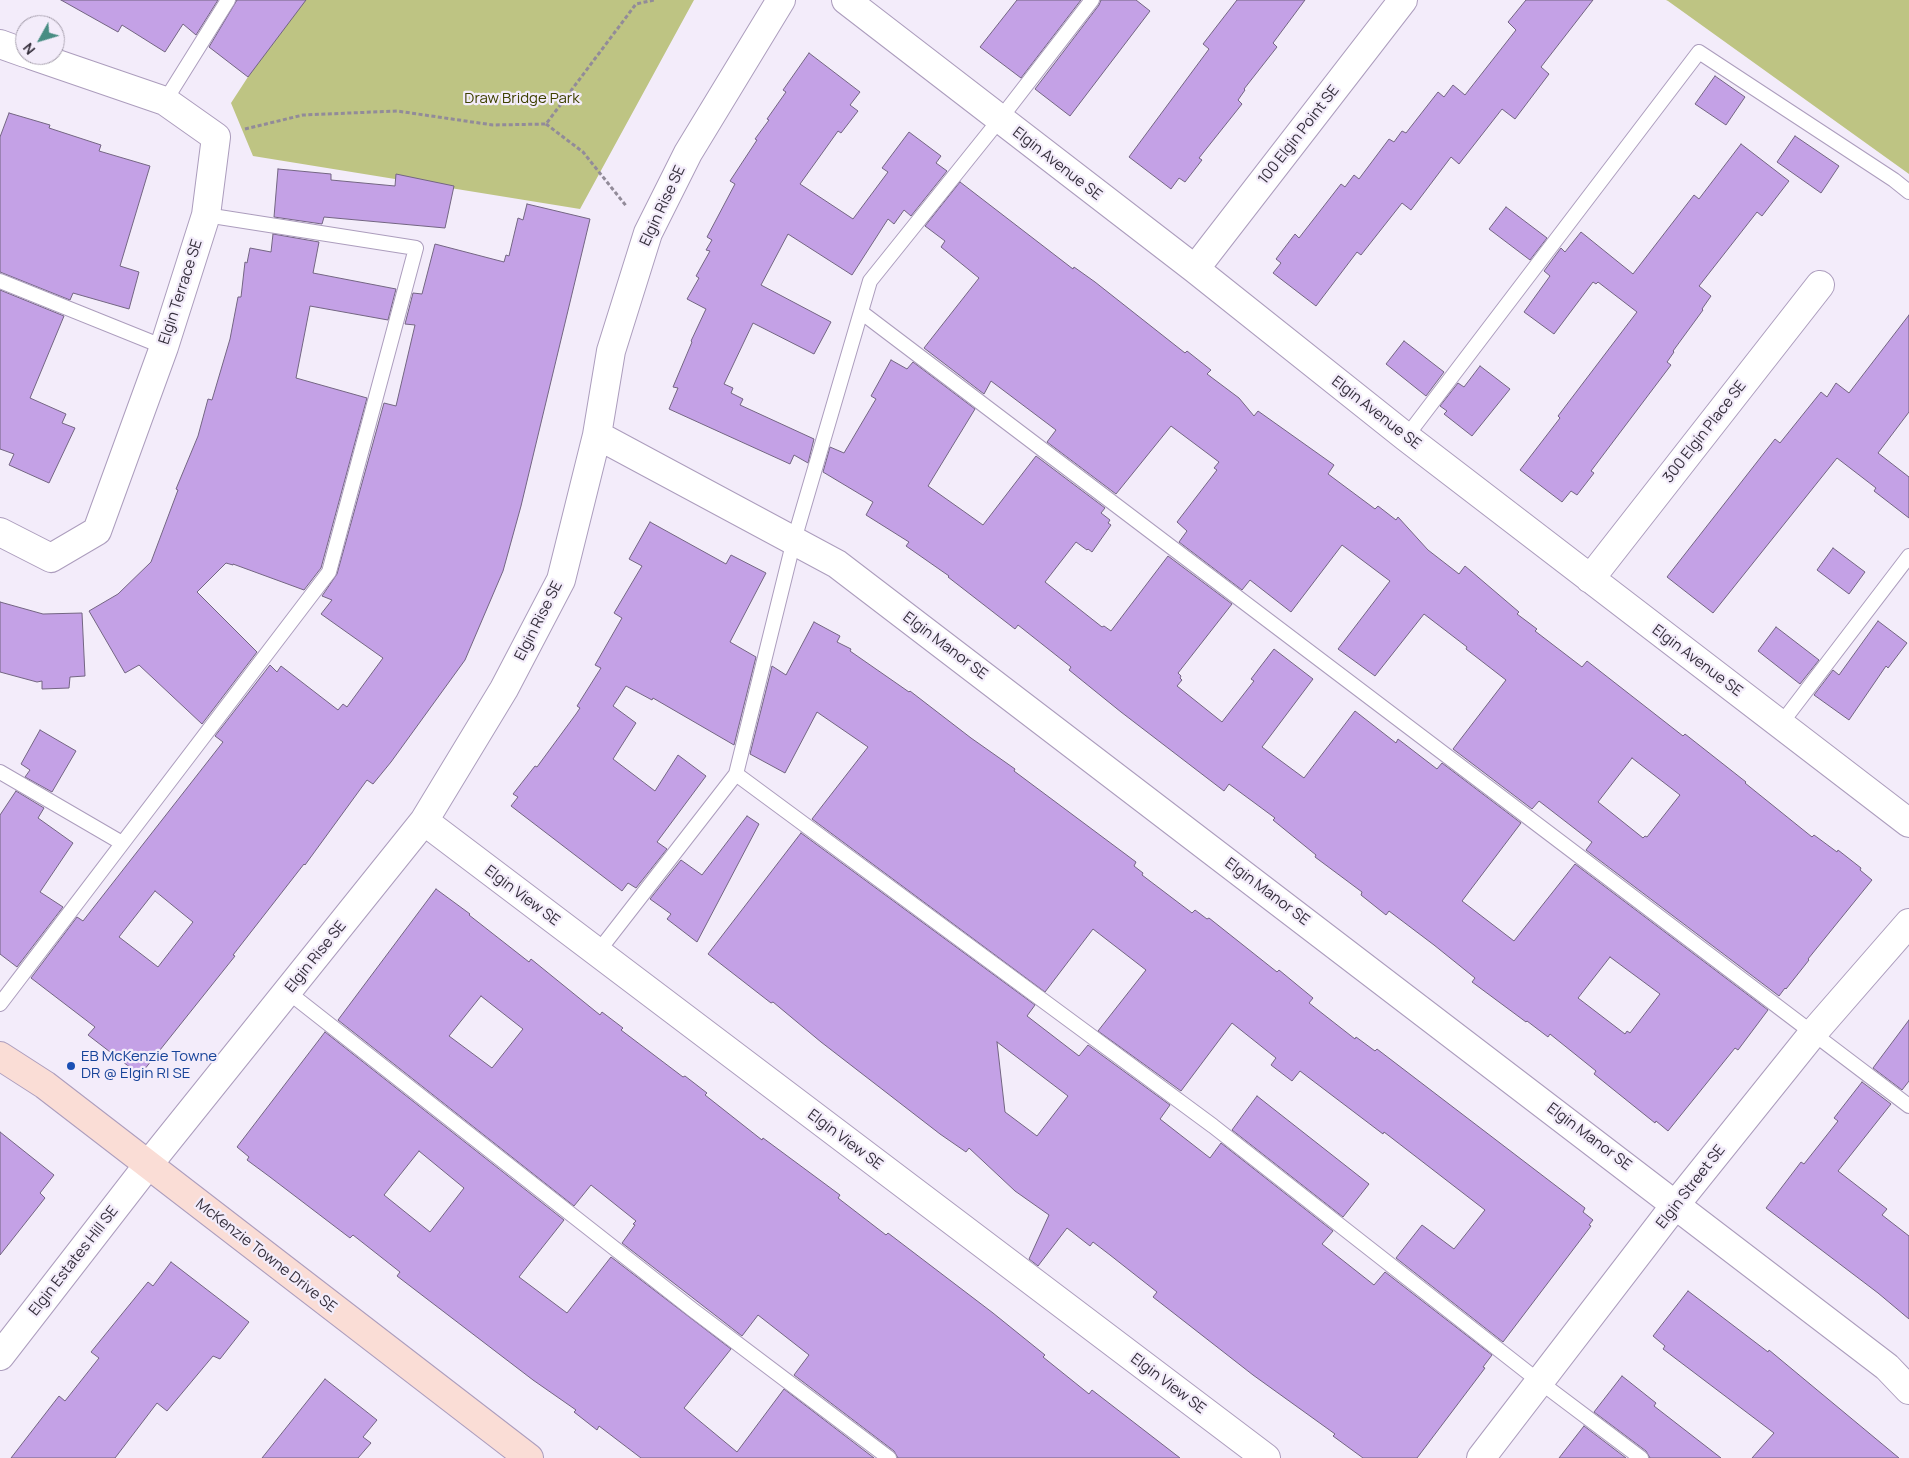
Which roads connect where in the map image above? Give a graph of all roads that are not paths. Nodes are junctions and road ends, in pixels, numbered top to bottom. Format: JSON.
{"nodes":[{"id":1,"x":228,"y":0,"type":"edge"},
{"id":2,"x":781,"y":0,"type":"edge"},
{"id":3,"x":846,"y":0,"type":"edge"},
{"id":4,"x":1092,"y":0,"type":"edge"},
{"id":5,"x":1403,"y":0,"type":"edge"},
{"id":6,"x":0,"y":44,"type":"edge"},
{"id":7,"x":15,"y":49,"type":"edge"},
{"id":8,"x":60,"y":65,"type":"edge"},
{"id":9,"x":165,"y":101,"type":"junction"},
{"id":10,"x":1000,"y":119,"type":"junction"},
{"id":11,"x":1909,"y":192,"type":"edge"},
{"id":12,"x":206,"y":215,"type":"junction"},
{"id":13,"x":1195,"y":269,"type":"junction"},
{"id":14,"x":0,"y":281,"type":"edge"},
{"id":15,"x":1820,"y":285,"type":"dead end"},
{"id":16,"x":861,"y":312,"type":"junction"},
{"id":17,"x":164,"y":347,"type":"junction"},
{"id":18,"x":597,"y":435,"type":"junction"},
{"id":19,"x":1406,"y":437,"type":"junction"},
{"id":20,"x":0,"y":532,"type":"edge"},
{"id":21,"x":794,"y":540,"type":"junction"},
{"id":22,"x":1909,"y":556,"type":"edge"},
{"id":23,"x":1590,"y":579,"type":"junction"},
{"id":24,"x":1780,"y":725,"type":"junction"},
{"id":25,"x":0,"y":772,"type":"edge"},
{"id":26,"x":736,"y":774,"type":"junction"},
{"id":27,"x":424,"y":822,"type":"junction"},
{"id":28,"x":1909,"y":823,"type":"edge"},
{"id":29,"x":122,"y":843,"type":"junction"},
{"id":30,"x":1909,"y":923,"type":"edge"},
{"id":31,"x":597,"y":953,"type":"junction"},
{"id":32,"x":288,"y":992,"type":"junction"},
{"id":33,"x":0,"y":1004,"type":"edge"},
{"id":34,"x":1814,"y":1032,"type":"junction"},
{"id":35,"x":0,"y":1056,"type":"edge"},
{"id":36,"x":1909,"y":1106,"type":"edge"},
{"id":37,"x":148,"y":1166,"type":"junction"},
{"id":38,"x":1676,"y":1204,"type":"junction"},
{"id":39,"x":0,"y":1356,"type":"edge"},
{"id":40,"x":1540,"y":1382,"type":"junction"},
{"id":41,"x":1909,"y":1390,"type":"edge"},
{"id":42,"x":529,"y":1458,"type":"edge"},
{"id":43,"x":889,"y":1458,"type":"edge"},
{"id":44,"x":1266,"y":1458,"type":"edge"},
{"id":45,"x":1481,"y":1458,"type":"edge"},
{"id":46,"x":1641,"y":1458,"type":"edge"}],
"edges":[{"from":1,"to":9,"type":"lane"},
{"from":2,"to":18,"type":"street","name":"Elgin Rise SE"},
{"from":3,"to":10,"type":"street","name":"Elgin Avenue SE"},
{"from":4,"to":10,"type":"lane"},
{"from":5,"to":13,"type":"street","name":"100 Elgin Point SE"},
{"from":6,"to":7,"type":"street"},
{"from":8,"to":9,"type":"street"},
{"from":9,"to":12,"type":"street","name":"Elgin Terrace SE"},
{"from":10,"to":13,"type":"street","name":"Elgin Avenue SE"},
{"from":10,"to":16,"type":"lane"},
{"from":11,"to":19,"type":"lane"},
{"from":12,"to":17,"type":"street","name":"Elgin Terrace SE"},
{"from":12,"to":29,"type":"lane"},
{"from":13,"to":19,"type":"street","name":"Elgin Avenue SE"},
{"from":14,"to":17,"type":"lane"},
{"from":15,"to":23,"type":"street","name":"300 Elgin Place SE"},
{"from":16,"to":21,"type":"lane"},
{"from":16,"to":34,"type":"lane"},
{"from":17,"to":20,"type":"street","name":"Elgin Terrace SE"},
{"from":18,"to":21,"type":"street","name":"Elgin Manor SE"},
{"from":18,"to":27,"type":"street","name":"Elgin Rise SE"},
{"from":19,"to":23,"type":"street","name":"Elgin Avenue SE"},
{"from":21,"to":26,"type":"lane"},
{"from":21,"to":38,"type":"street","name":"Elgin Manor SE"},
{"from":22,"to":24,"type":"lane"},
{"from":23,"to":24,"type":"street","name":"Elgin Avenue SE"},
{"from":24,"to":28,"type":"street","name":"Elgin Avenue SE"},
{"from":25,"to":29,"type":"lane"},
{"from":26,"to":31,"type":"lane"},
{"from":26,"to":40,"type":"lane"},
{"from":27,"to":31,"type":"street","name":"Elgin View SE"},
{"from":27,"to":32,"type":"street","name":"Elgin Rise SE"},
{"from":29,"to":33,"type":"lane"},
{"from":30,"to":34,"type":"street","name":"Elgin Street SE"},
{"from":31,"to":44,"type":"street","name":"Elgin View SE"},
{"from":32,"to":37,"type":"street","name":"Elgin Rise SE"},
{"from":32,"to":43,"type":"lane"},
{"from":34,"to":36,"type":"lane"},
{"from":34,"to":38,"type":"street","name":"Elgin Street SE"},
{"from":35,"to":37,"type":"street","name":"McKenzie Towne Drive SE"},
{"from":37,"to":39,"type":"street","name":"Elgin Estates Hill SE"},
{"from":37,"to":42,"type":"street","name":"McKenzie Towne Drive SE"},
{"from":38,"to":40,"type":"street","name":"Elgin Street SE"},
{"from":38,"to":41,"type":"street","name":"Elgin Manor SE"},
{"from":40,"to":45,"type":"street","name":"Elgin Street SE"},
{"from":40,"to":46,"type":"lane"}]}
